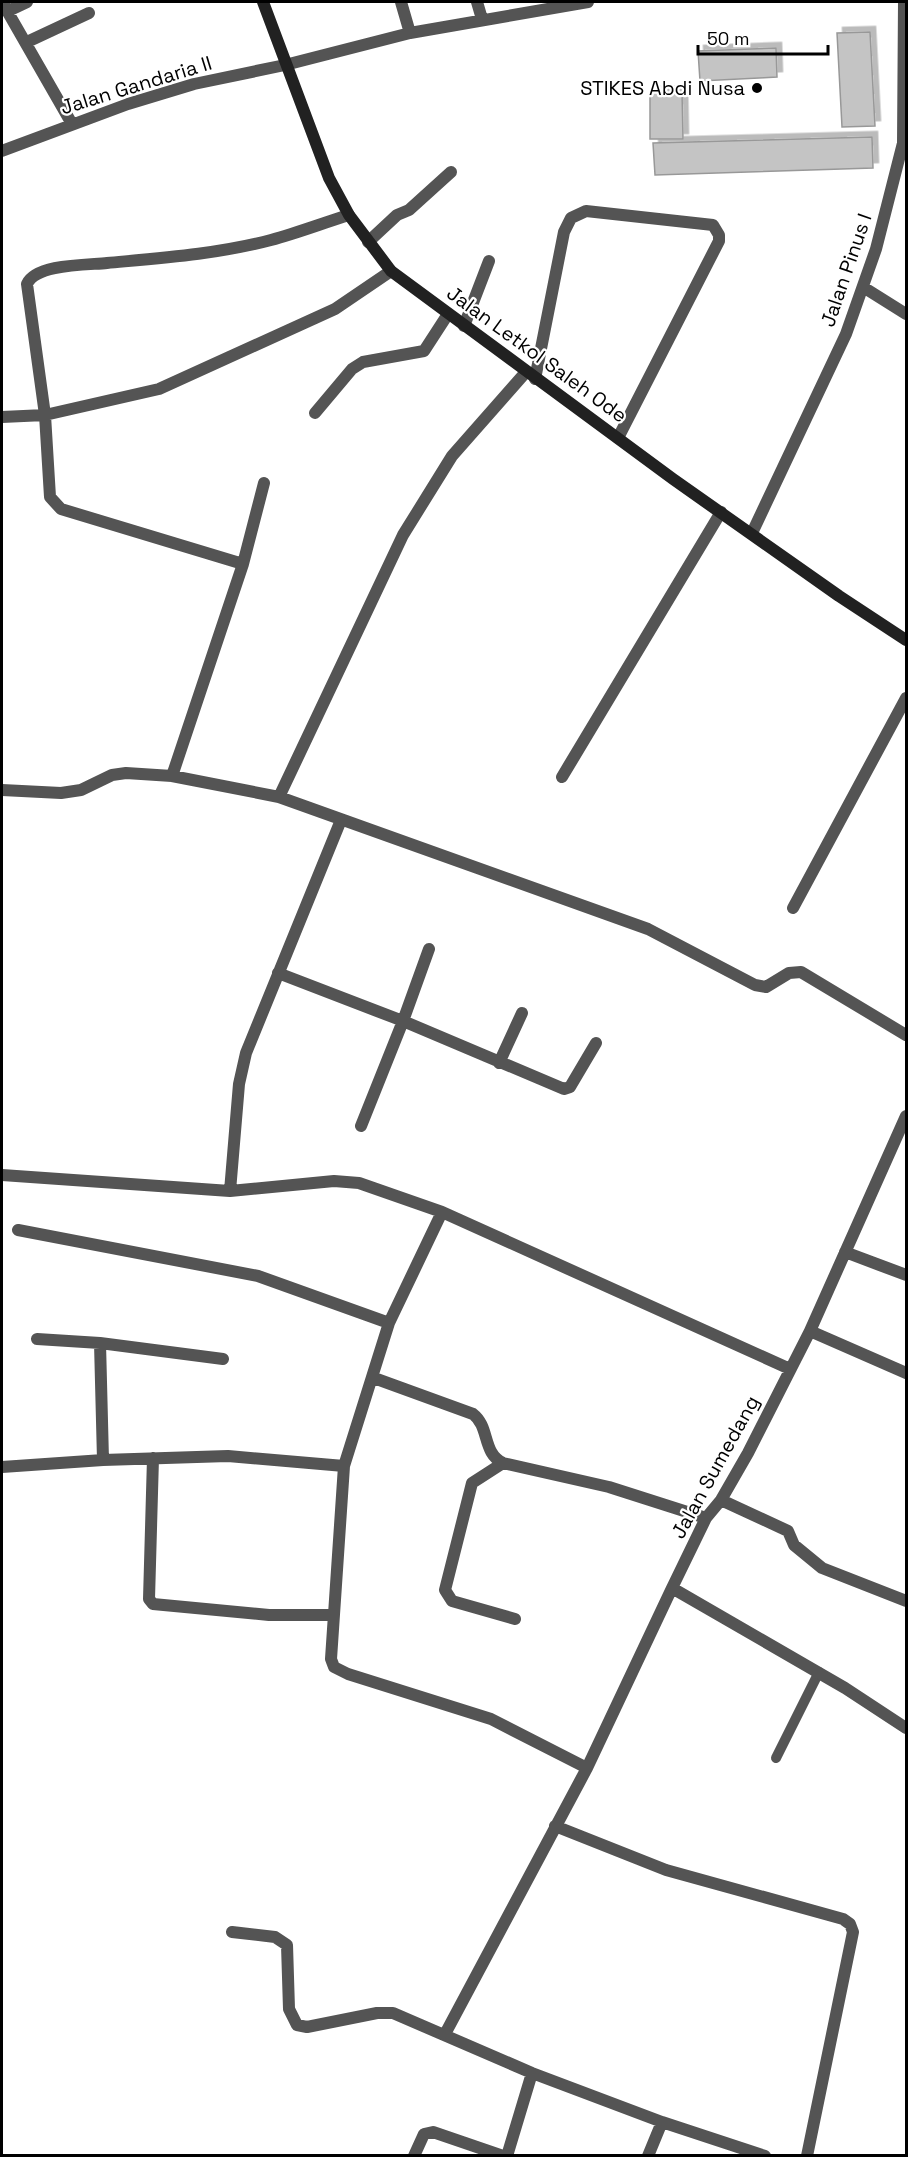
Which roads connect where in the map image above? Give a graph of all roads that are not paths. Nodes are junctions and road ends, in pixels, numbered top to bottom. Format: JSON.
{"nodes":[{"id":1,"x":27,"y":2,"type":"edge"},
{"id":2,"x":263,"y":2,"type":"edge"},
{"id":3,"x":401,"y":2,"type":"edge"},
{"id":4,"x":477,"y":2,"type":"edge"},
{"id":5,"x":588,"y":2,"type":"edge"},
{"id":6,"x":904,"y":2,"type":"edge"},
{"id":7,"x":5,"y":6,"type":"edge"},
{"id":8,"x":89,"y":13,"type":"dead end"},
{"id":9,"x":482,"y":19,"type":"junction"},
{"id":10,"x":410,"y":33,"type":"junction"},
{"id":11,"x":27,"y":42,"type":"junction"},
{"id":12,"x":285,"y":65,"type":"junction"},
{"id":13,"x":72,"y":124,"type":"junction"},
{"id":14,"x":2,"y":151,"type":"edge"},
{"id":15,"x":451,"y":172,"type":"dead end"},
{"id":16,"x":349,"y":215,"type":"junction"},
{"id":17,"x":368,"y":242,"type":"junction"},
{"id":18,"x":489,"y":261,"type":"dead end"},
{"id":19,"x":391,"y":271,"type":"junction"},
{"id":20,"x":863,"y":287,"type":"junction"},
{"id":21,"x":448,"y":314,"type":"junction"},
{"id":22,"x":906,"y":314,"type":"edge"},
{"id":23,"x":464,"y":326,"type":"junction"},
{"id":24,"x":530,"y":375,"type":"junction"},
{"id":25,"x":315,"y":413,"type":"dead end"},
{"id":26,"x":45,"y":415,"type":"junction"},
{"id":27,"x":2,"y":417,"type":"edge"},
{"id":28,"x":618,"y":438,"type":"junction"},
{"id":29,"x":264,"y":483,"type":"dead end"},
{"id":30,"x":721,"y":512,"type":"junction"},
{"id":31,"x":752,"y":533,"type":"junction"},
{"id":32,"x":243,"y":564,"type":"junction"},
{"id":33,"x":906,"y":640,"type":"edge"},
{"id":34,"x":906,"y":698,"type":"edge"},
{"id":35,"x":172,"y":776,"type":"junction"},
{"id":36,"x":562,"y":777,"type":"dead end"},
{"id":37,"x":2,"y":790,"type":"edge"},
{"id":38,"x":279,"y":797,"type":"junction"},
{"id":39,"x":340,"y":820,"type":"junction"},
{"id":40,"x":793,"y":908,"type":"dead end"},
{"id":41,"x":429,"y":949,"type":"dead end"},
{"id":42,"x":278,"y":973,"type":"junction"},
{"id":43,"x":522,"y":1013,"type":"dead end"},
{"id":44,"x":403,"y":1021,"type":"junction"},
{"id":45,"x":906,"y":1035,"type":"edge"},
{"id":46,"x":596,"y":1042,"type":"dead end"},
{"id":47,"x":500,"y":1063,"type":"junction"},
{"id":48,"x":906,"y":1116,"type":"edge"},
{"id":49,"x":361,"y":1126,"type":"dead end"},
{"id":50,"x":2,"y":1175,"type":"edge"},
{"id":51,"x":230,"y":1191,"type":"junction"},
{"id":52,"x":442,"y":1212,"type":"junction"},
{"id":53,"x":18,"y":1230,"type":"dead end"},
{"id":54,"x":845,"y":1252,"type":"junction"},
{"id":55,"x":906,"y":1275,"type":"edge"},
{"id":56,"x":389,"y":1323,"type":"junction"},
{"id":57,"x":810,"y":1331,"type":"junction"},
{"id":58,"x":37,"y":1339,"type":"dead end"},
{"id":59,"x":100,"y":1342,"type":"junction"},
{"id":60,"x":223,"y":1359,"type":"dead end"},
{"id":61,"x":790,"y":1369,"type":"junction"},
{"id":62,"x":906,"y":1372,"type":"edge"},
{"id":63,"x":374,"y":1378,"type":"junction"},
{"id":64,"x":153,"y":1458,"type":"junction"},
{"id":65,"x":103,"y":1460,"type":"junction"},
{"id":66,"x":503,"y":1463,"type":"junction"},
{"id":67,"x":344,"y":1466,"type":"junction"},
{"id":68,"x":2,"y":1467,"type":"edge"},
{"id":69,"x":721,"y":1500,"type":"junction"},
{"id":70,"x":706,"y":1518,"type":"junction"},
{"id":71,"x":672,"y":1588,"type":"junction"},
{"id":72,"x":906,"y":1601,"type":"edge"},
{"id":73,"x":333,"y":1615,"type":"junction"},
{"id":74,"x":515,"y":1619,"type":"dead end"},
{"id":75,"x":819,"y":1672,"type":"junction"},
{"id":76,"x":906,"y":1728,"type":"edge"},
{"id":77,"x":776,"y":1758,"type":"dead end"},
{"id":78,"x":587,"y":1768,"type":"junction"},
{"id":79,"x":555,"y":1826,"type":"junction"},
{"id":80,"x":232,"y":1932,"type":"dead end"},
{"id":81,"x":445,"y":2034,"type":"junction"},
{"id":82,"x":532,"y":2073,"type":"junction"},
{"id":83,"x":662,"y":2122,"type":"junction"},
{"id":84,"x":414,"y":2156,"type":"edge"},
{"id":85,"x":505,"y":2156,"type":"edge"},
{"id":86,"x":648,"y":2156,"type":"edge"},
{"id":87,"x":765,"y":2156,"type":"edge"},
{"id":88,"x":807,"y":2156,"type":"edge"}],
"edges":[{"from":1,"to":7,"type":"street"},
{"from":2,"to":12,"type":"street","name":"Jalan Letkol Saleh Ode"},
{"from":3,"to":10,"type":"street"},
{"from":4,"to":9,"type":"street"},
{"from":5,"to":9,"type":"street","name":"Jalan Gandaria II"},
{"from":6,"to":20,"type":"street","name":"Jalan Pinus I"},
{"from":7,"to":11,"type":"street"},
{"from":8,"to":11,"type":"street"},
{"from":9,"to":10,"type":"street","name":"Jalan Gandaria II"},
{"from":10,"to":12,"type":"street","name":"Jalan Gandaria II"},
{"from":11,"to":13,"type":"street"},
{"from":12,"to":13,"type":"street","name":"Jalan Gandaria II"},
{"from":12,"to":16,"type":"street","name":"Jalan Letkol Saleh Ode"},
{"from":13,"to":14,"type":"street","name":"Jalan Gandaria II"},
{"from":15,"to":17,"type":"street"},
{"from":16,"to":17,"type":"street","name":"Jalan Letkol Saleh Ode"},
{"from":16,"to":26,"type":"street"},
{"from":17,"to":19,"type":"street","name":"Jalan Letkol Saleh Ode"},
{"from":18,"to":23,"type":"street"},
{"from":19,"to":21,"type":"street","name":"Jalan Letkol Saleh Ode"},
{"from":19,"to":26,"type":"street"},
{"from":20,"to":22,"type":"street"},
{"from":20,"to":31,"type":"street","name":"Jalan Pinus I"},
{"from":21,"to":23,"type":"street","name":"Jalan Letkol Saleh Ode"},
{"from":21,"to":25,"type":"street"},
{"from":23,"to":24,"type":"street","name":"Jalan Letkol Saleh Ode"},
{"from":24,"to":28,"type":"street","name":"Jalan Letkol Saleh Ode"},
{"from":24,"to":28,"type":"street"},
{"from":24,"to":38,"type":"street"},
{"from":26,"to":27,"type":"street"},
{"from":26,"to":32,"type":"street"},
{"from":28,"to":30,"type":"street","name":"Jalan Letkol Saleh Ode"},
{"from":29,"to":32,"type":"street"},
{"from":30,"to":31,"type":"street","name":"Jalan Letkol Saleh Ode"},
{"from":30,"to":36,"type":"street"},
{"from":31,"to":33,"type":"street","name":"Jalan Letkol Saleh Ode"},
{"from":32,"to":35,"type":"street"},
{"from":34,"to":40,"type":"street"},
{"from":35,"to":37,"type":"street"},
{"from":35,"to":38,"type":"street"},
{"from":38,"to":39,"type":"street"},
{"from":39,"to":42,"type":"street"},
{"from":39,"to":45,"type":"street"},
{"from":41,"to":44,"type":"street"},
{"from":42,"to":44,"type":"street"},
{"from":42,"to":51,"type":"street"},
{"from":43,"to":47,"type":"street"},
{"from":44,"to":47,"type":"street"},
{"from":44,"to":49,"type":"street"},
{"from":46,"to":47,"type":"street"},
{"from":48,"to":54,"type":"street","name":"Jalan Sumedang"},
{"from":50,"to":51,"type":"street"},
{"from":51,"to":52,"type":"street"},
{"from":52,"to":56,"type":"street"},
{"from":52,"to":61,"type":"street"},
{"from":53,"to":56,"type":"street"},
{"from":54,"to":55,"type":"street"},
{"from":54,"to":57,"type":"street","name":"Jalan Sumedang"},
{"from":56,"to":63,"type":"street"},
{"from":57,"to":61,"type":"street","name":"Jalan Sumedang"},
{"from":57,"to":62,"type":"street"},
{"from":58,"to":59,"type":"street"},
{"from":59,"to":60,"type":"street"},
{"from":59,"to":65,"type":"street"},
{"from":61,"to":69,"type":"street","name":"Jalan Sumedang"},
{"from":63,"to":66,"type":"street"},
{"from":63,"to":67,"type":"street"},
{"from":64,"to":65,"type":"street"},
{"from":64,"to":67,"type":"street"},
{"from":64,"to":73,"type":"street"},
{"from":65,"to":68,"type":"street"},
{"from":66,"to":70,"type":"street"},
{"from":66,"to":74,"type":"street"},
{"from":67,"to":73,"type":"street"},
{"from":69,"to":70,"type":"street","name":"Jalan Sumedang"},
{"from":69,"to":72,"type":"street"},
{"from":70,"to":71,"type":"street","name":"Jalan Sumedang"},
{"from":71,"to":75,"type":"street"},
{"from":71,"to":78,"type":"street","name":"Jalan Sumedang"},
{"from":73,"to":78,"type":"street"},
{"from":75,"to":76,"type":"street"},
{"from":75,"to":77,"type":"lane"},
{"from":78,"to":79,"type":"street","name":"Jalan Sumedang"},
{"from":79,"to":81,"type":"street","name":"Jalan Sumedang"},
{"from":79,"to":88,"type":"street"},
{"from":80,"to":81,"type":"street"},
{"from":81,"to":82,"type":"street"},
{"from":82,"to":83,"type":"street"},
{"from":82,"to":85,"type":"street"},
{"from":83,"to":86,"type":"street"},
{"from":83,"to":87,"type":"street"},
{"from":84,"to":85,"type":"street"}]}
